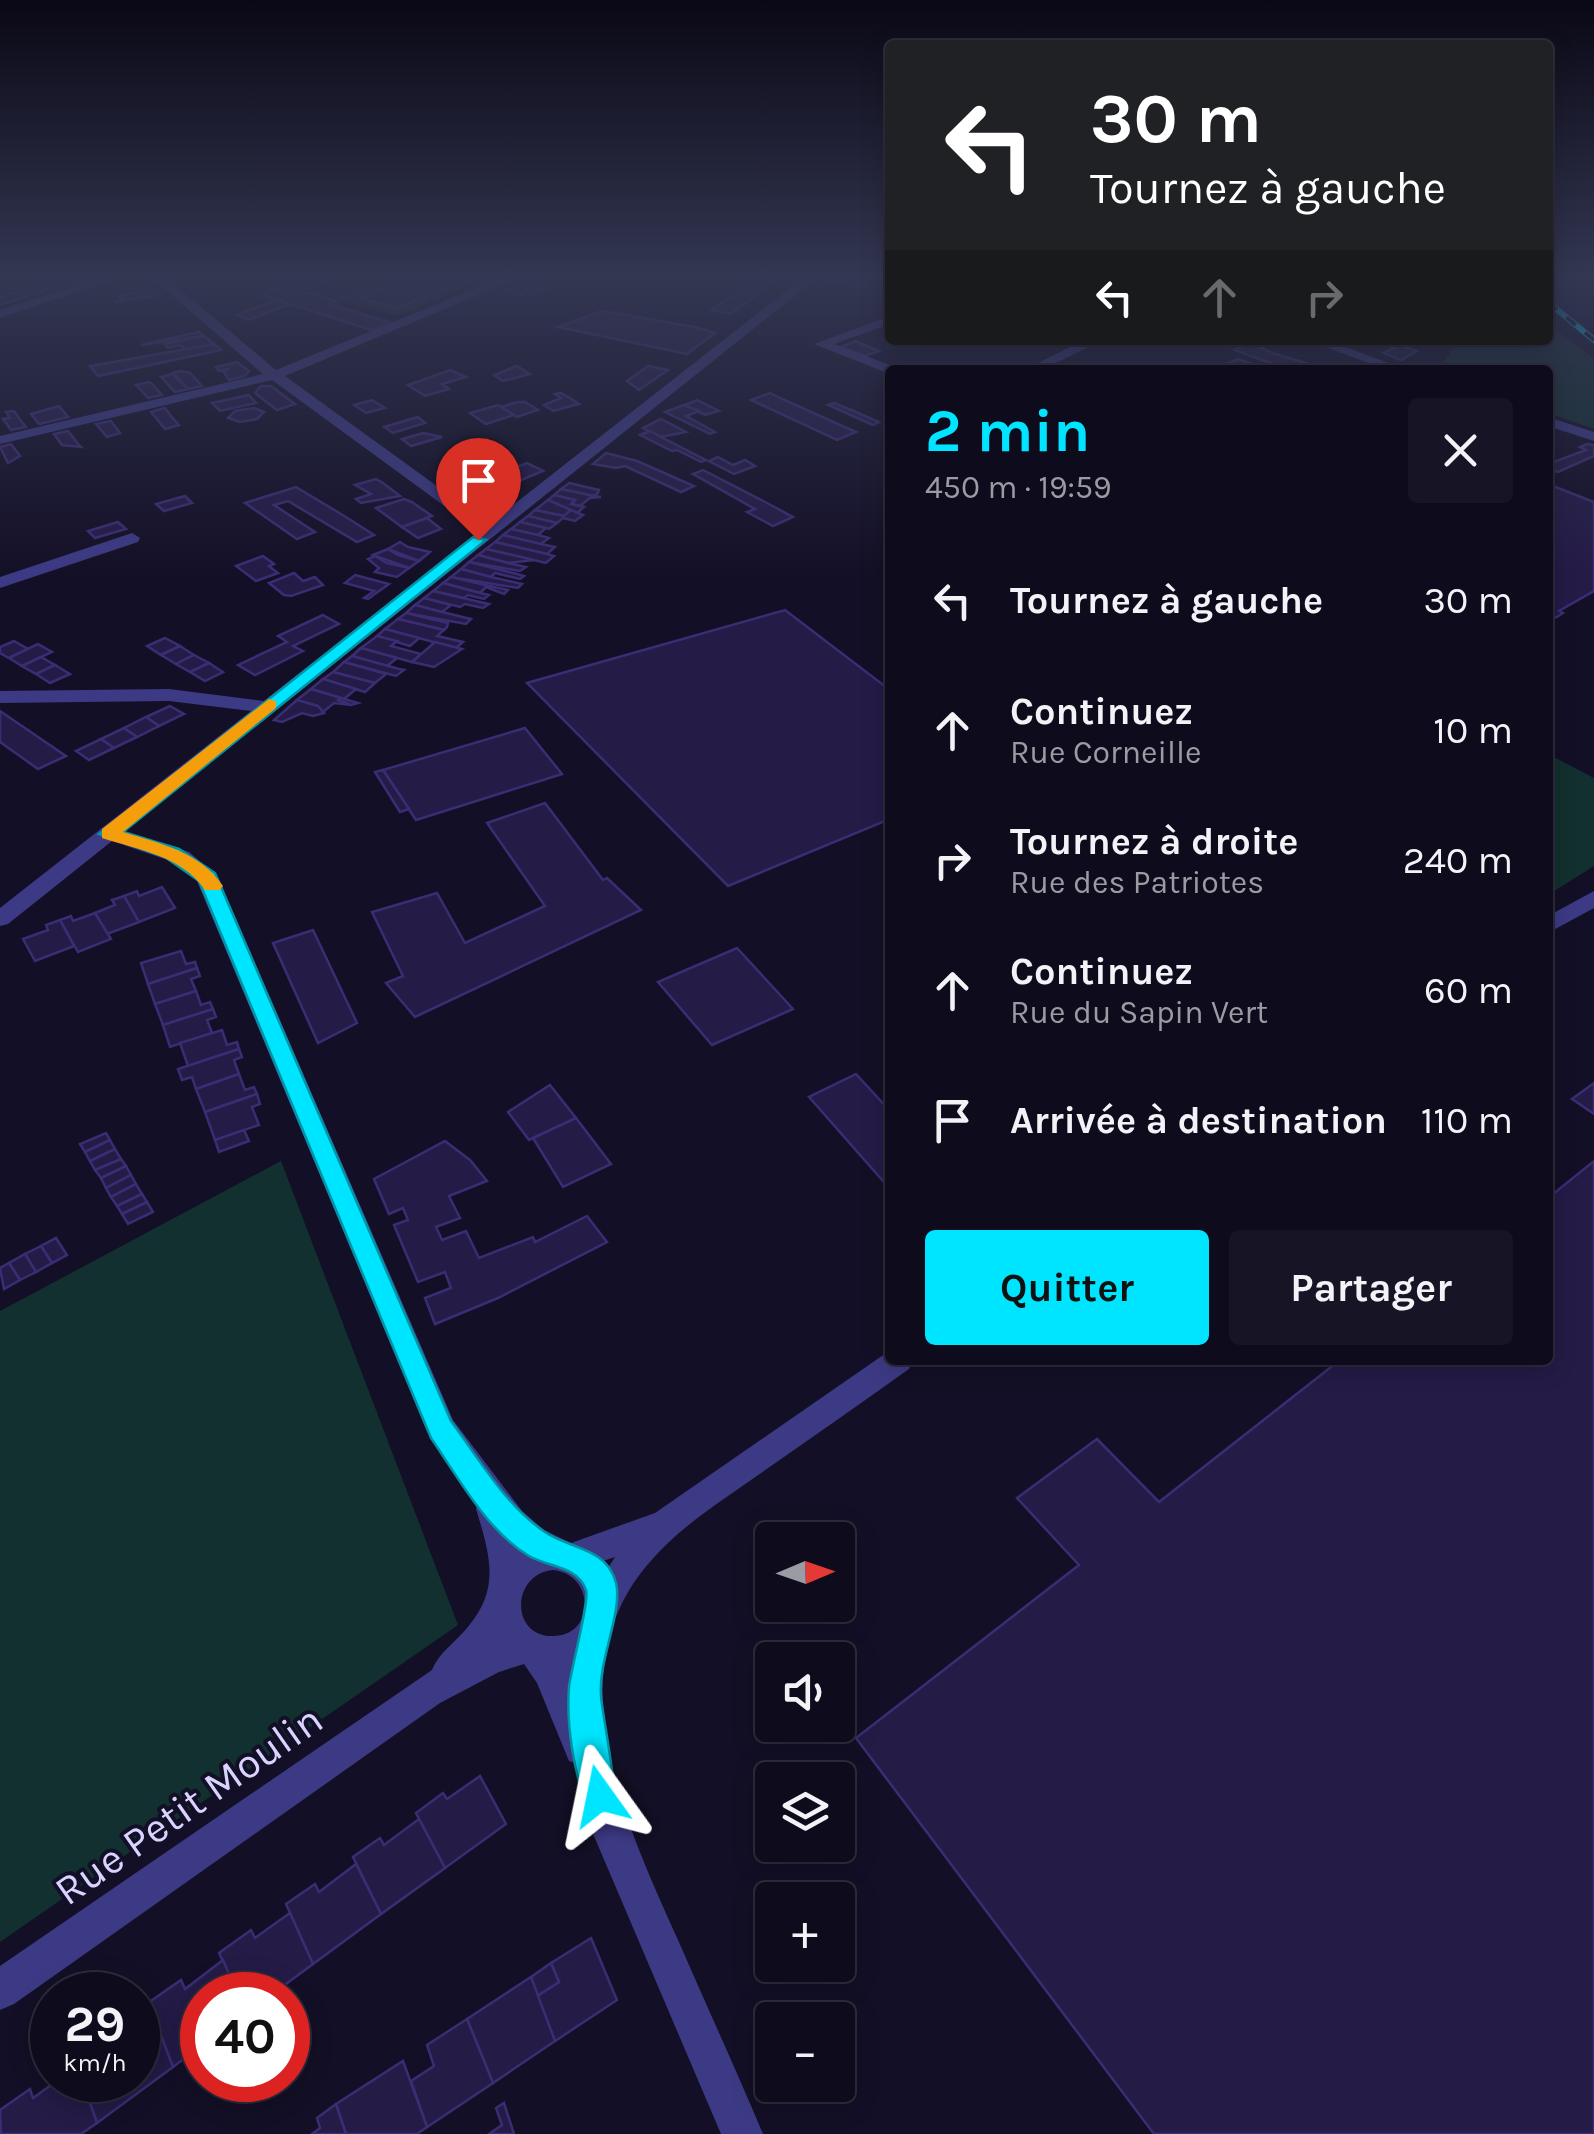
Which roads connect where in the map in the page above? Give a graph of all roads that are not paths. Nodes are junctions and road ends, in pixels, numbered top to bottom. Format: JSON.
{"nodes":[{"id":1,"x":268,"y":377,"type":"edge"},
{"id":2,"x":277,"y":377,"type":"edge"},
{"id":3,"x":686,"y":377,"type":"edge"},
{"id":4,"x":1553,"y":424,"type":"edge"},
{"id":5,"x":1594,"y":438,"type":"edge"},
{"id":6,"x":0,"y":440,"type":"edge"},
{"id":7,"x":494,"y":527,"type":"junction"},
{"id":8,"x":132,"y":538,"type":"dead end"},
{"id":9,"x":0,"y":582,"type":"edge"},
{"id":10,"x":0,"y":697,"type":"edge"},
{"id":11,"x":266,"y":707,"type":"junction"},
{"id":12,"x":109,"y":834,"type":"junction"},
{"id":13,"x":1594,"y":898,"type":"edge"},
{"id":14,"x":0,"y":919,"type":"edge"},
{"id":15,"x":1553,"y":923,"type":"edge"},
{"id":16,"x":892,"y":1365,"type":"edge"},
{"id":17,"x":484,"y":1490,"type":"junction"},
{"id":18,"x":675,"y":1516,"type":"junction"},
{"id":19,"x":566,"y":1556,"type":"junction"},
{"id":20,"x":504,"y":1599,"type":"junction"},
{"id":21,"x":598,"y":1618,"type":"junction"},
{"id":22,"x":530,"y":1649,"type":"junction"},
{"id":23,"x":428,"y":1691,"type":"junction"},
{"id":24,"x":593,"y":1771,"type":"junction"},
{"id":25,"x":0,"y":1990,"type":"edge"},
{"id":26,"x":742,"y":2134,"type":"edge"}],
"edges":[{"from":1,"to":6,"type":"street"},
{"from":2,"to":7,"type":"street"},
{"from":3,"to":7,"type":"street"},
{"from":4,"to":5,"type":"street"},
{"from":7,"to":11,"type":"street"},
{"from":8,"to":9,"type":"street"},
{"from":10,"to":11,"type":"street"},
{"from":11,"to":12,"type":"street"},
{"from":12,"to":14,"type":"street"},
{"from":12,"to":17,"type":"street"},
{"from":13,"to":15,"type":"street"},
{"from":16,"to":18,"type":"street"},
{"from":17,"to":19,"type":"street"},
{"from":17,"to":20,"type":"street"},
{"from":18,"to":19,"type":"street"},
{"from":18,"to":21,"type":"street"},
{"from":19,"to":20,"type":"street"},
{"from":19,"to":21,"type":"street"},
{"from":20,"to":22,"type":"street"},
{"from":20,"to":23,"type":"street","name":"Rue Petit Moulin"},
{"from":21,"to":22,"type":"street"},
{"from":21,"to":24,"type":"street"},
{"from":22,"to":23,"type":"street","name":"Rue Petit Moulin"},
{"from":22,"to":24,"type":"street"},
{"from":23,"to":25,"type":"street","name":"Rue Petit Moulin"},
{"from":24,"to":26,"type":"street"}]}
